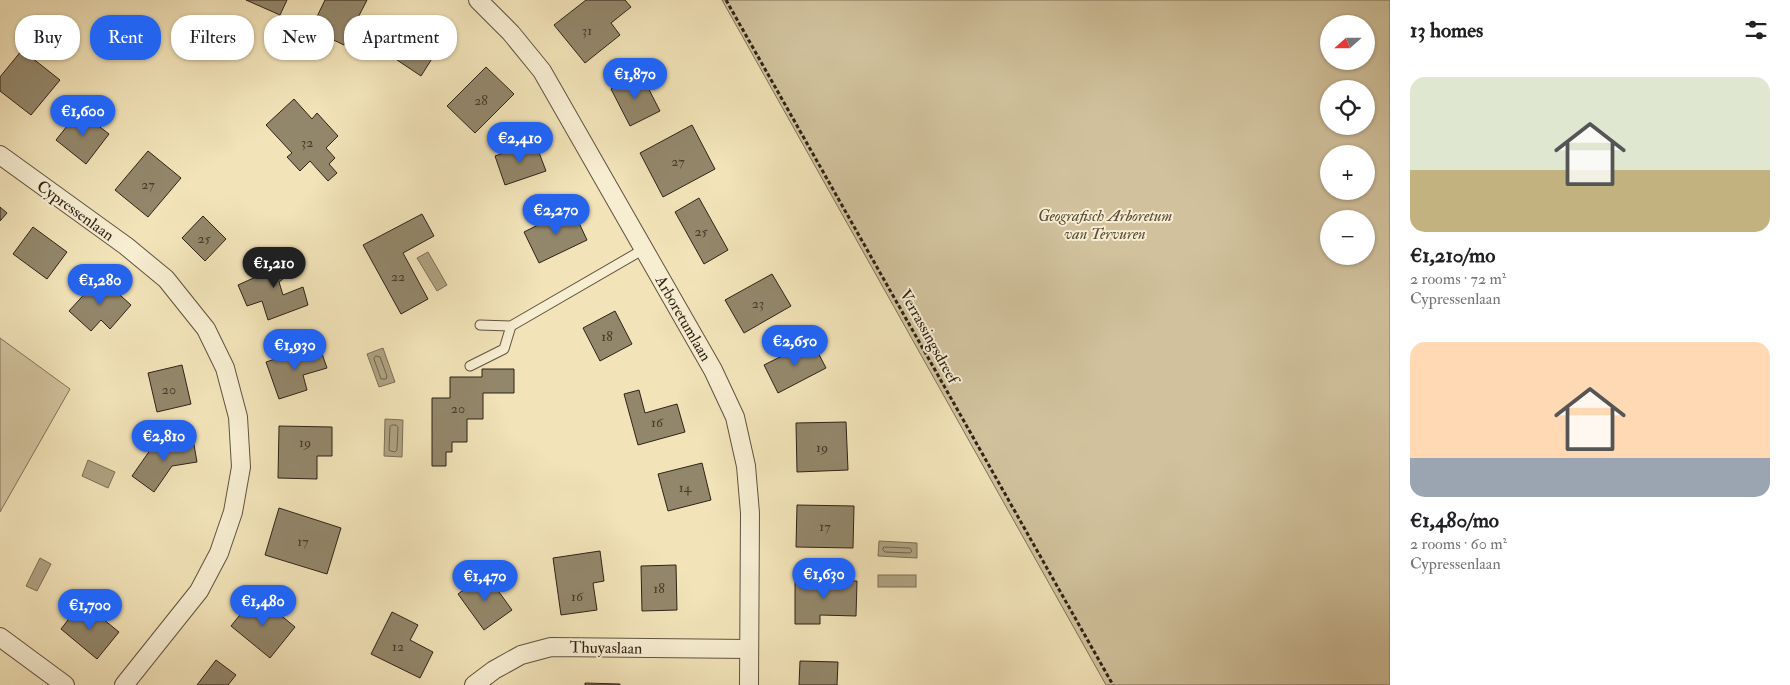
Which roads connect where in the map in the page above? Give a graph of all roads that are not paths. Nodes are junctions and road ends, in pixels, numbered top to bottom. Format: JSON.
{"nodes":[{"id":1,"x":478,"y":0,"type":"edge"},
{"id":2,"x":0,"y":155,"type":"edge"},
{"id":3,"x":644,"y":249,"type":"junction"},
{"id":4,"x":480,"y":325,"type":"dead end"},
{"id":5,"x":511,"y":326,"type":"junction"},
{"id":6,"x":470,"y":366,"type":"dead end"},
{"id":7,"x":0,"y":637,"type":"edge"},
{"id":8,"x":749,"y":649,"type":"junction"},
{"id":9,"x":64,"y":685,"type":"edge"},
{"id":10,"x":124,"y":685,"type":"edge"},
{"id":11,"x":474,"y":685,"type":"edge"},
{"id":12,"x":749,"y":685,"type":"edge"}],
"edges":[{"from":1,"to":3,"type":"street","name":"Arboretumlaan"},
{"from":2,"to":10,"type":"street","name":"Cypressenlaan"},
{"from":3,"to":5,"type":"lane"},
{"from":3,"to":8,"type":"street","name":"Arboretumlaan"},
{"from":4,"to":5,"type":"lane"},
{"from":5,"to":6,"type":"lane"},
{"from":7,"to":9,"type":"street"},
{"from":8,"to":11,"type":"street","name":"Thuyaslaan"},
{"from":8,"to":12,"type":"street","name":"Arboretumlaan"}]}
